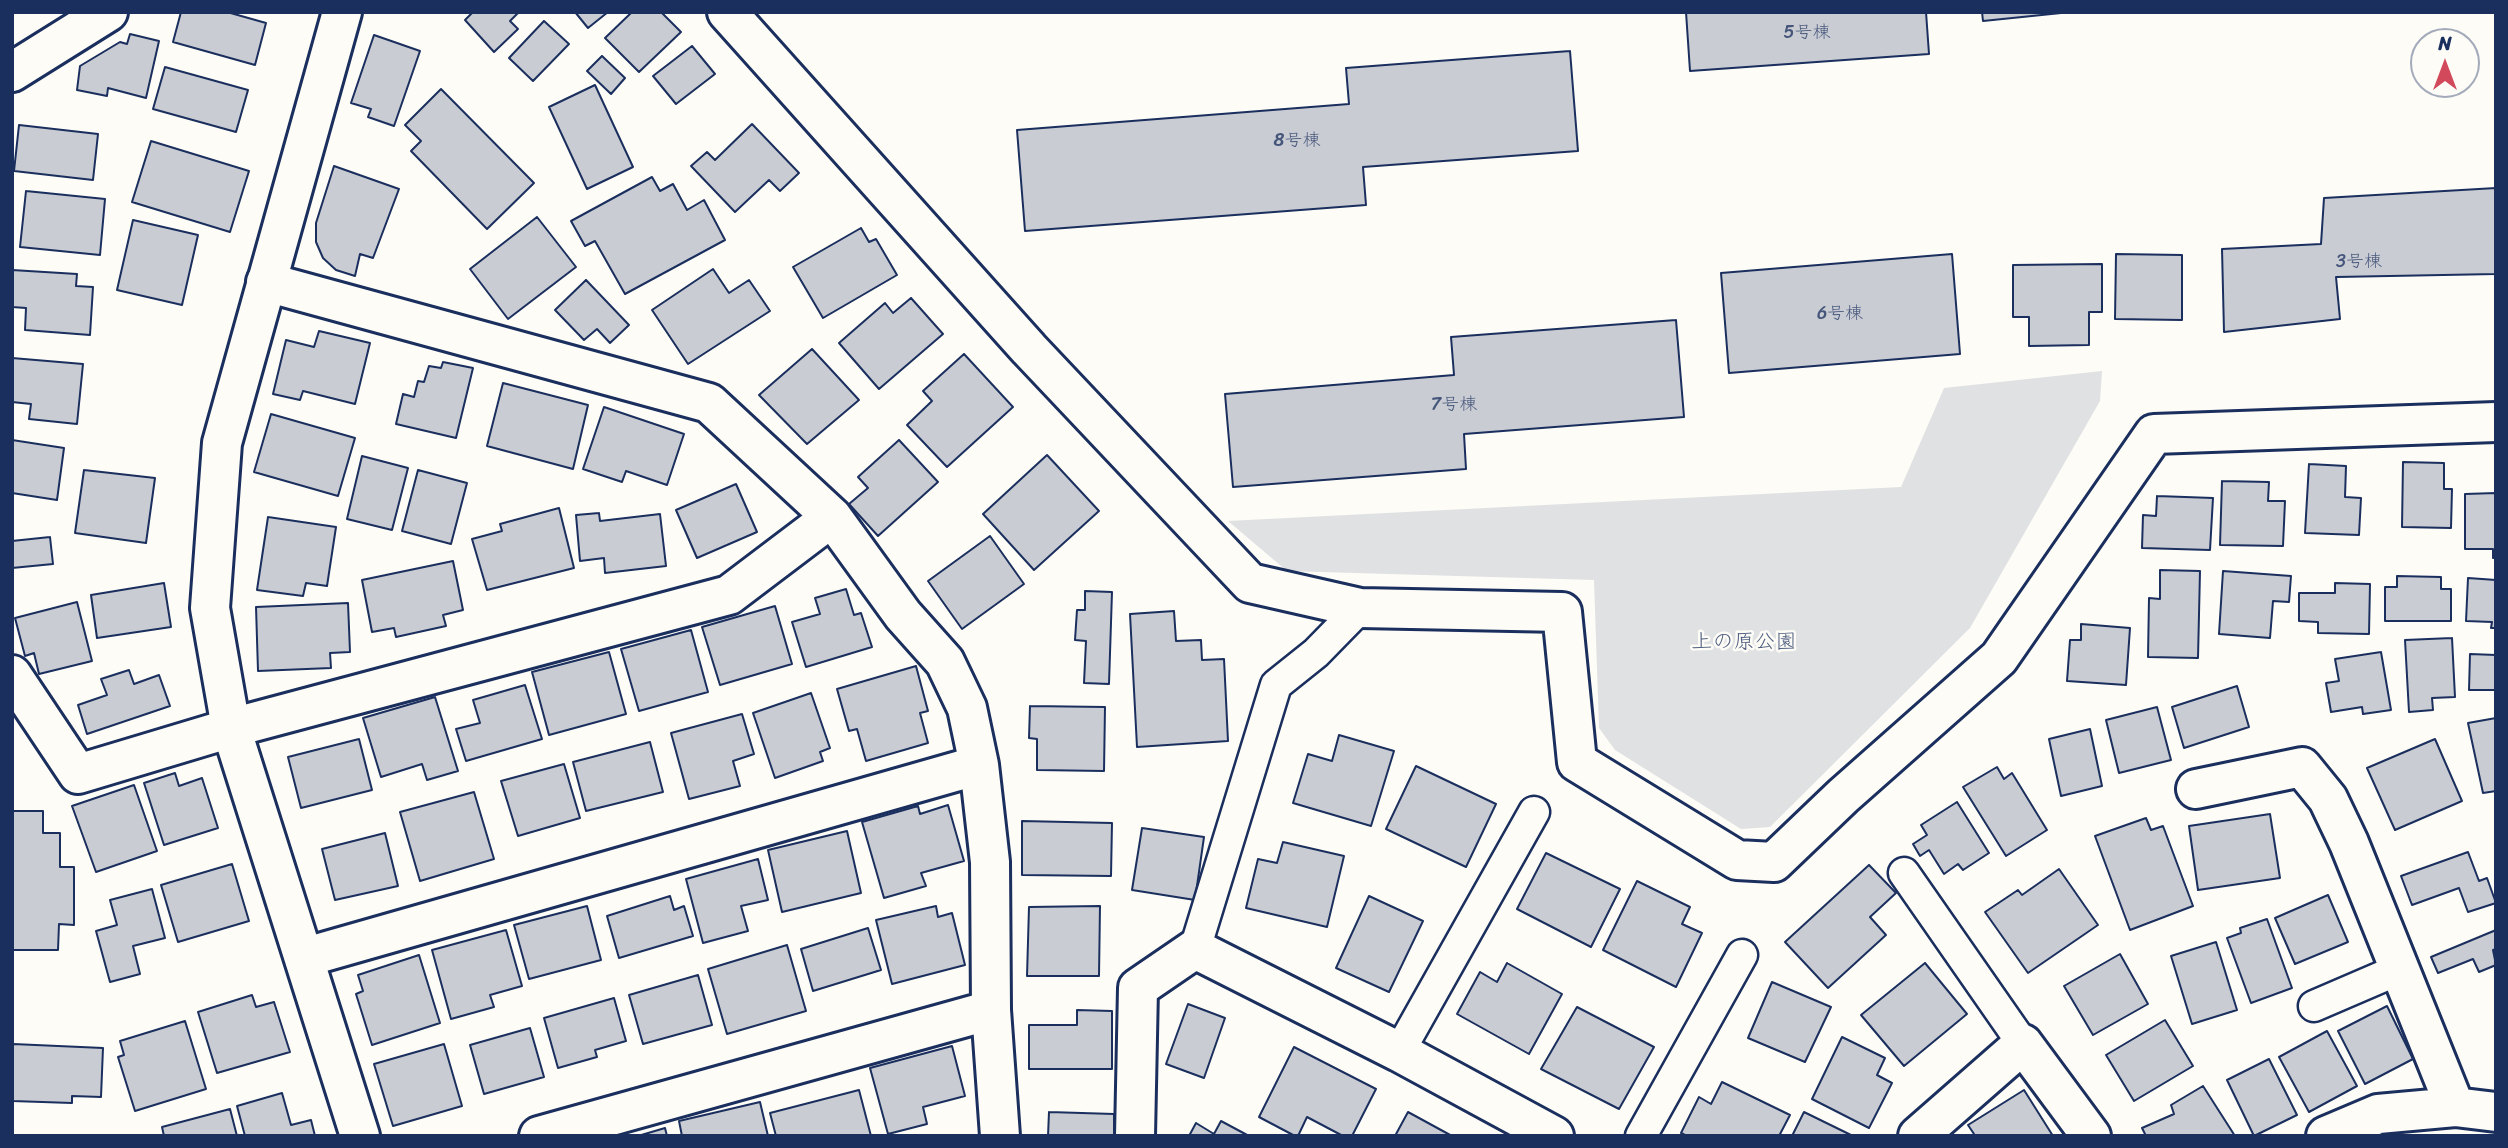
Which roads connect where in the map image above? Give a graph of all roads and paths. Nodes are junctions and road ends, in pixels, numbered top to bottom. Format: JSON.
{"nodes":[{"id":1,"x":108,"y":12,"type":"edge"},
{"id":2,"x":342,"y":12,"type":"edge"},
{"id":3,"x":727,"y":12,"type":"edge"},
{"id":4,"x":12,"y":72,"type":"edge"},
{"id":5,"x":266,"y":282,"type":"junction"},
{"id":6,"x":2496,"y":422,"type":"edge"},
{"id":7,"x":832,"y":517,"type":"junction"},
{"id":8,"x":1360,"y":608,"type":"junction"},
{"id":9,"x":12,"y":676,"type":"edge"},
{"id":10,"x":231,"y":728,"type":"junction"},
{"id":11,"x":979,"y":765,"type":"junction"},
{"id":12,"x":2196,"y":789,"type":"dead end"},
{"id":13,"x":1534,"y":812,"type":"dead end"},
{"id":14,"x":1904,"y":873,"type":"dead end"},
{"id":15,"x":1195,"y":949,"type":"junction"},
{"id":16,"x":1742,"y":955,"type":"dead end"},
{"id":17,"x":306,"y":957,"type":"junction"},
{"id":18,"x":2400,"y":970,"type":"junction"},
{"id":19,"x":2314,"y":1006,"type":"dead end"},
{"id":20,"x":991,"y":1010,"type":"junction"},
{"id":21,"x":2023,"y":1044,"type":"junction"},
{"id":22,"x":1399,"y":1052,"type":"junction"},
{"id":23,"x":2455,"y":1107,"type":"junction"},
{"id":24,"x":2496,"y":1112,"type":"edge"},
{"id":25,"x":360,"y":1136,"type":"edge"},
{"id":26,"x":539,"y":1136,"type":"edge"},
{"id":27,"x":1000,"y":1136,"type":"edge"},
{"id":28,"x":1135,"y":1136,"type":"edge"},
{"id":29,"x":1553,"y":1136,"type":"edge"},
{"id":30,"x":1641,"y":1136,"type":"edge"},
{"id":31,"x":1918,"y":1136,"type":"edge"},
{"id":32,"x":2091,"y":1136,"type":"edge"},
{"id":33,"x":2326,"y":1136,"type":"edge"}],
"edges":[{"from":1,"to":4,"type":"street"},
{"from":2,"to":5,"type":"street"},
{"from":3,"to":8,"type":"street"},
{"from":5,"to":7,"type":"street"},
{"from":5,"to":10,"type":"street"},
{"from":6,"to":8,"type":"street"},
{"from":7,"to":10,"type":"street"},
{"from":7,"to":11,"type":"street"},
{"from":8,"to":15,"type":"lane"},
{"from":9,"to":10,"type":"street"},
{"from":10,"to":17,"type":"street"},
{"from":11,"to":17,"type":"street"},
{"from":11,"to":20,"type":"street"},
{"from":12,"to":18,"type":"street"},
{"from":13,"to":22,"type":"lane"},
{"from":14,"to":21,"type":"lane"},
{"from":15,"to":22,"type":"street"},
{"from":15,"to":28,"type":"street"},
{"from":16,"to":30,"type":"lane"},
{"from":17,"to":25,"type":"street"},
{"from":18,"to":19,"type":"lane"},
{"from":18,"to":23,"type":"street"},
{"from":20,"to":26,"type":"street"},
{"from":20,"to":27,"type":"street"},
{"from":21,"to":31,"type":"street"},
{"from":21,"to":32,"type":"street"},
{"from":22,"to":29,"type":"street"},
{"from":23,"to":24,"type":"street"},
{"from":23,"to":33,"type":"street"}]}
